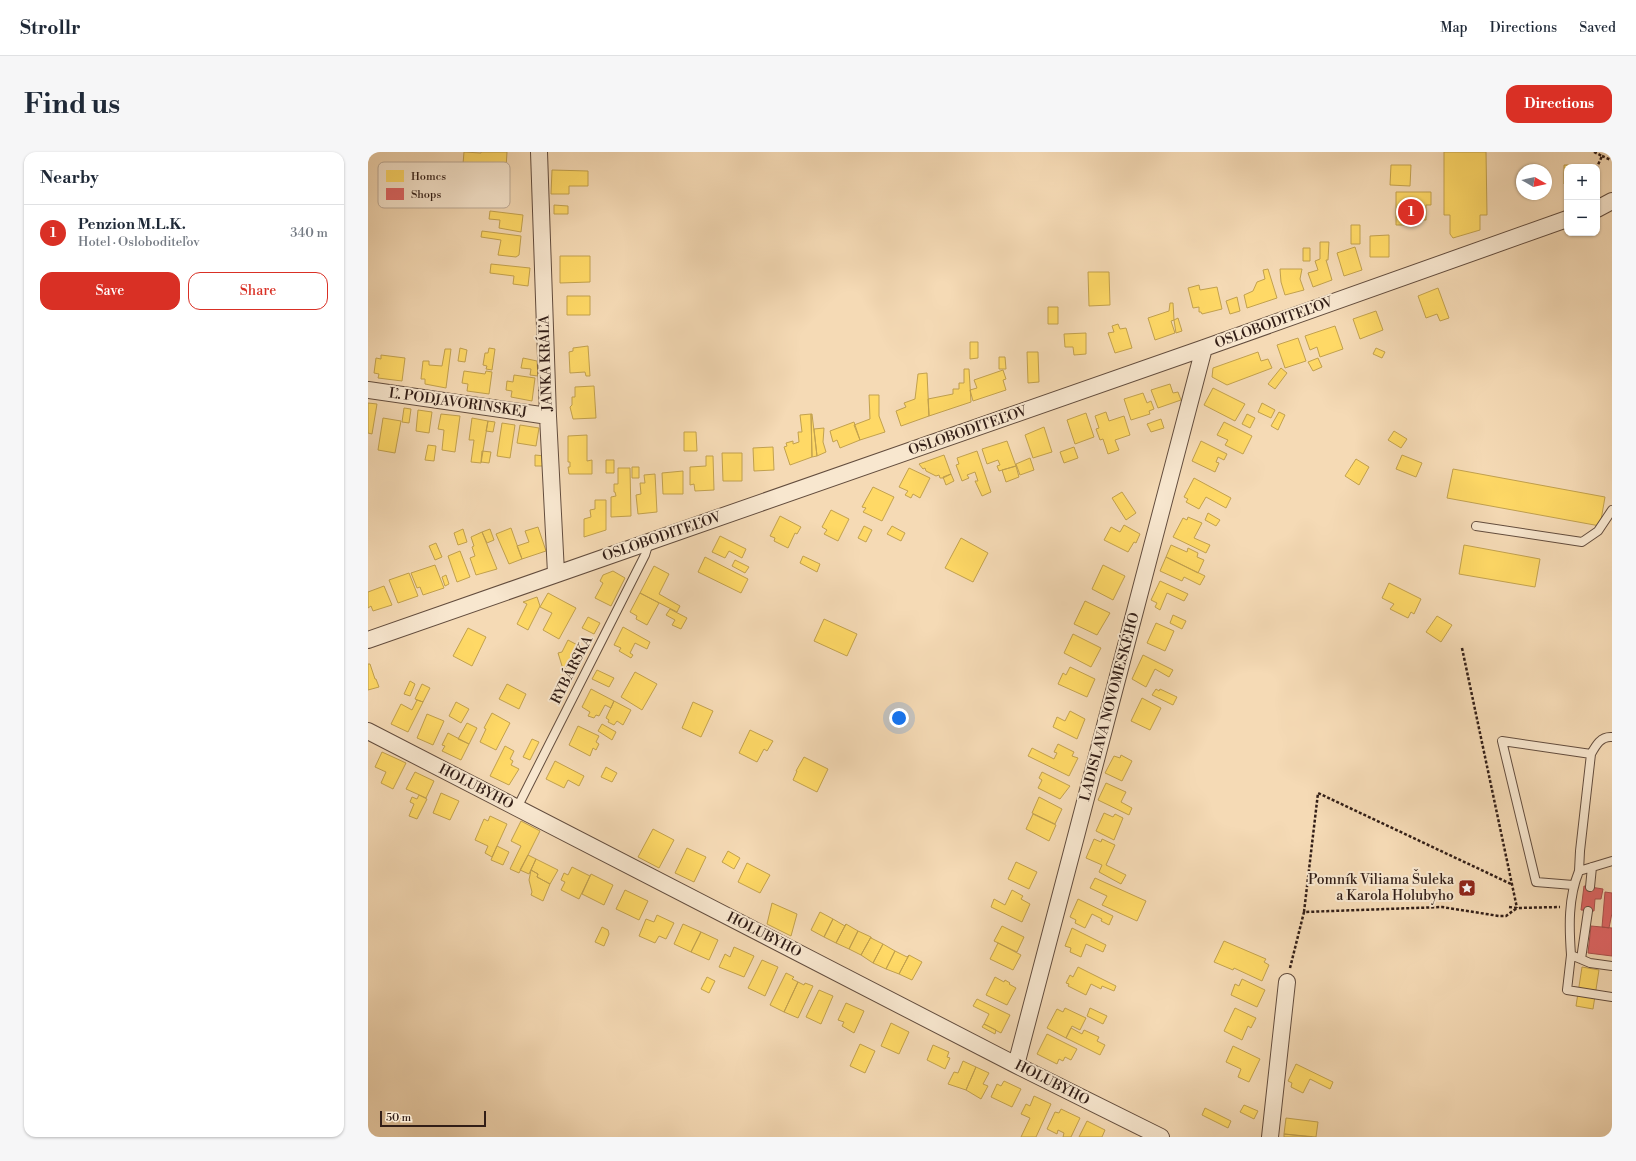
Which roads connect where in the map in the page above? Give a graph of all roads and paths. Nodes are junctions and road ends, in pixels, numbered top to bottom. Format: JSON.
{"nodes":[{"id":1,"x":539,"y":152,"type":"edge"},
{"id":2,"x":1594,"y":152,"type":"edge"},
{"id":3,"x":1602,"y":156,"type":"junction"},
{"id":4,"x":1611,"y":160,"type":"edge"},
{"id":5,"x":1598,"y":164,"type":"edge"},
{"id":6,"x":1612,"y":201,"type":"edge"},
{"id":7,"x":1600,"y":207,"type":"edge"},
{"id":8,"x":1564,"y":220,"type":"edge"},
{"id":9,"x":1204,"y":348,"type":"junction"},
{"id":10,"x":368,"y":390,"type":"edge"},
{"id":11,"x":548,"y":416,"type":"junction"},
{"id":12,"x":1612,"y":510,"type":"edge"},
{"id":13,"x":1476,"y":526,"type":"dead end"},
{"id":14,"x":649,"y":542,"type":"junction"},
{"id":15,"x":556,"y":573,"type":"junction"},
{"id":16,"x":368,"y":640,"type":"edge"},
{"id":17,"x":1462,"y":648,"type":"dead end"},
{"id":18,"x":368,"y":731,"type":"edge"},
{"id":19,"x":1612,"y":737,"type":"edge"},
{"id":20,"x":1591,"y":754,"type":"junction"},
{"id":21,"x":517,"y":808,"type":"junction"},
{"id":22,"x":1612,"y":861,"type":"edge"},
{"id":23,"x":1592,"y":867,"type":"junction"},
{"id":24,"x":1580,"y":871,"type":"junction"},
{"id":25,"x":1512,"y":884,"type":"junction"},
{"id":26,"x":1573,"y":885,"type":"junction"},
{"id":27,"x":1590,"y":887,"type":"dead end"},
{"id":28,"x":1509,"y":907,"type":"dead end"},
{"id":29,"x":1517,"y":908,"type":"junction"},
{"id":30,"x":1570,"y":908,"type":"junction"},
{"id":31,"x":1588,"y":911,"type":"dead end"},
{"id":32,"x":1304,"y":912,"type":"junction"},
{"id":33,"x":1571,"y":955,"type":"junction"},
{"id":34,"x":1581,"y":959,"type":"junction"},
{"id":35,"x":1612,"y":966,"type":"edge"},
{"id":36,"x":1287,"y":982,"type":"joint"},
{"id":37,"x":1612,"y":997,"type":"edge"},
{"id":38,"x":1016,"y":1065,"type":"junction"},
{"id":39,"x":1161,"y":1137,"type":"edge"},
{"id":40,"x":1270,"y":1137,"type":"edge"}],
"edges":[{"from":1,"to":11,"type":"street","name":"JANKA KRÁĽA"},
{"from":2,"to":3,"type":"path"},
{"from":3,"to":4,"type":"path"},
{"from":3,"to":5,"type":"path"},
{"from":6,"to":7,"type":"street"},
{"from":8,"to":9,"type":"street","name":"OSLOBODITEĽOV"},
{"from":9,"to":14,"type":"street","name":"OSLOBODITEĽOV"},
{"from":9,"to":38,"type":"street","name":"LADISLAVA NOVOMESKÉHO"},
{"from":10,"to":11,"type":"street","name":"Ľ. PODJAVORINSKEJ"},
{"from":11,"to":15,"type":"street","name":"JANKA KRÁĽA"},
{"from":12,"to":13,"type":"lane"},
{"from":14,"to":15,"type":"street","name":"OSLOBODITEĽOV"},
{"from":14,"to":21,"type":"lane","name":"RYBÁRSKA"},
{"from":15,"to":16,"type":"street","name":"OSLOBODITEĽOV"},
{"from":17,"to":25,"type":"path"},
{"from":18,"to":21,"type":"street","name":"HOLUBYHO"},
{"from":19,"to":20,"type":"lane"},
{"from":20,"to":24,"type":"lane"},
{"from":20,"to":26,"type":"lane"},
{"from":21,"to":38,"type":"street","name":"HOLUBYHO"},
{"from":22,"to":23,"type":"lane"},
{"from":23,"to":24,"type":"lane"},
{"from":23,"to":27,"type":"lane"},
{"from":24,"to":26,"type":"lane"},
{"from":25,"to":29,"type":"path"},
{"from":25,"to":32,"type":"path"},
{"from":26,"to":30,"type":"lane"},
{"from":28,"to":29,"type":"path"},
{"from":29,"to":30,"type":"path"},
{"from":29,"to":32,"type":"path"},
{"from":30,"to":33,"type":"lane"},
{"from":31,"to":34,"type":"lane"},
{"from":32,"to":36,"type":"path"},
{"from":33,"to":34,"type":"lane"},
{"from":33,"to":37,"type":"lane"},
{"from":34,"to":35,"type":"lane"},
{"from":36,"to":40,"type":"street"},
{"from":38,"to":39,"type":"street","name":"HOLUBYHO"}]}
